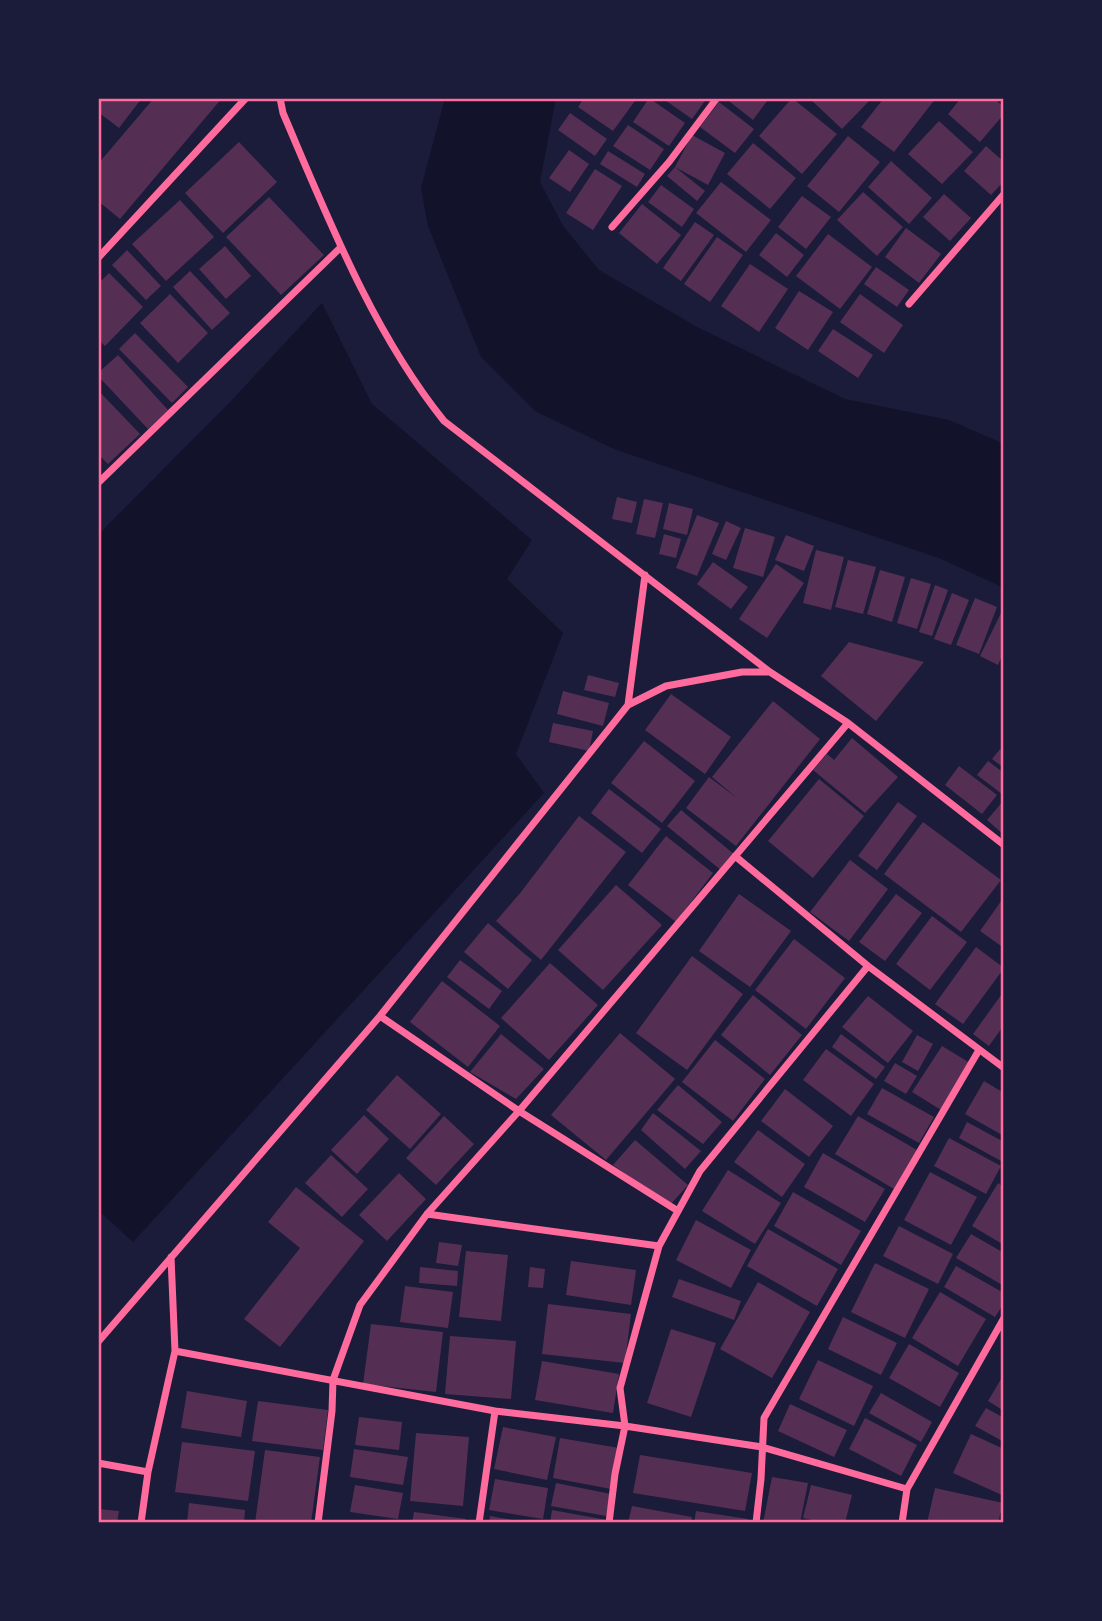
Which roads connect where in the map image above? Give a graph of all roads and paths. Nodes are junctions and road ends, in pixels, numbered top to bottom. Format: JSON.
{"nodes":[{"id":1,"x":246,"y":98,"type":"edge"},
{"id":2,"x":280,"y":98,"type":"edge"},
{"id":3,"x":717,"y":98,"type":"edge"},
{"id":4,"x":1004,"y":194,"type":"edge"},
{"id":5,"x":612,"y":227,"type":"dead end"},
{"id":6,"x":340,"y":248,"type":"junction"},
{"id":7,"x":98,"y":258,"type":"edge"},
{"id":8,"x":909,"y":304,"type":"dead end"},
{"id":9,"x":98,"y":483,"type":"edge"},
{"id":10,"x":645,"y":575,"type":"junction"},
{"id":11,"x":770,"y":672,"type":"junction"},
{"id":12,"x":628,"y":705,"type":"junction"},
{"id":13,"x":848,"y":723,"type":"junction"},
{"id":14,"x":1004,"y":845,"type":"edge"},
{"id":15,"x":735,"y":856,"type":"junction"},
{"id":16,"x":868,"y":966,"type":"junction"},
{"id":17,"x":380,"y":1016,"type":"junction"},
{"id":18,"x":979,"y":1050,"type":"junction"},
{"id":19,"x":1004,"y":1068,"type":"edge"},
{"id":20,"x":519,"y":1111,"type":"junction"},
{"id":21,"x":678,"y":1211,"type":"junction"},
{"id":22,"x":426,"y":1214,"type":"junction"},
{"id":23,"x":659,"y":1246,"type":"junction"},
{"id":24,"x":171,"y":1256,"type":"junction"},
{"id":25,"x":1004,"y":1318,"type":"edge"},
{"id":26,"x":98,"y":1342,"type":"edge"},
{"id":27,"x":175,"y":1350,"type":"junction"},
{"id":28,"x":333,"y":1380,"type":"junction"},
{"id":29,"x":495,"y":1411,"type":"junction"},
{"id":30,"x":625,"y":1426,"type":"junction"},
{"id":31,"x":762,"y":1447,"type":"junction"},
{"id":32,"x":98,"y":1463,"type":"edge"},
{"id":33,"x":148,"y":1472,"type":"junction"},
{"id":34,"x":907,"y":1489,"type":"junction"},
{"id":35,"x":141,"y":1523,"type":"edge"},
{"id":36,"x":318,"y":1523,"type":"edge"},
{"id":37,"x":478,"y":1523,"type":"edge"},
{"id":38,"x":609,"y":1523,"type":"edge"},
{"id":39,"x":756,"y":1523,"type":"edge"},
{"id":40,"x":902,"y":1523,"type":"edge"}],
"edges":[{"from":1,"to":7,"type":"street"},
{"from":2,"to":6,"type":"street"},
{"from":3,"to":5,"type":"street"},
{"from":4,"to":8,"type":"street"},
{"from":6,"to":9,"type":"street"},
{"from":6,"to":10,"type":"street"},
{"from":10,"to":11,"type":"street"},
{"from":10,"to":12,"type":"street"},
{"from":11,"to":12,"type":"street"},
{"from":11,"to":13,"type":"street"},
{"from":12,"to":17,"type":"street"},
{"from":13,"to":14,"type":"street"},
{"from":13,"to":15,"type":"street"},
{"from":15,"to":16,"type":"street"},
{"from":15,"to":20,"type":"street"},
{"from":16,"to":18,"type":"street"},
{"from":16,"to":21,"type":"street"},
{"from":17,"to":20,"type":"street"},
{"from":17,"to":24,"type":"street"},
{"from":18,"to":19,"type":"street"},
{"from":18,"to":31,"type":"street"},
{"from":20,"to":21,"type":"street"},
{"from":20,"to":22,"type":"street"},
{"from":21,"to":23,"type":"street"},
{"from":22,"to":23,"type":"street"},
{"from":22,"to":28,"type":"street"},
{"from":23,"to":30,"type":"street"},
{"from":24,"to":26,"type":"street"},
{"from":24,"to":27,"type":"street"},
{"from":25,"to":34,"type":"street"},
{"from":27,"to":28,"type":"street"},
{"from":27,"to":33,"type":"street"},
{"from":28,"to":29,"type":"street"},
{"from":28,"to":36,"type":"street"},
{"from":29,"to":30,"type":"street"},
{"from":29,"to":37,"type":"street"},
{"from":30,"to":31,"type":"street"},
{"from":30,"to":38,"type":"street"},
{"from":31,"to":34,"type":"street"},
{"from":31,"to":39,"type":"street"},
{"from":32,"to":33,"type":"street"},
{"from":33,"to":35,"type":"street"},
{"from":34,"to":40,"type":"street"}]}
